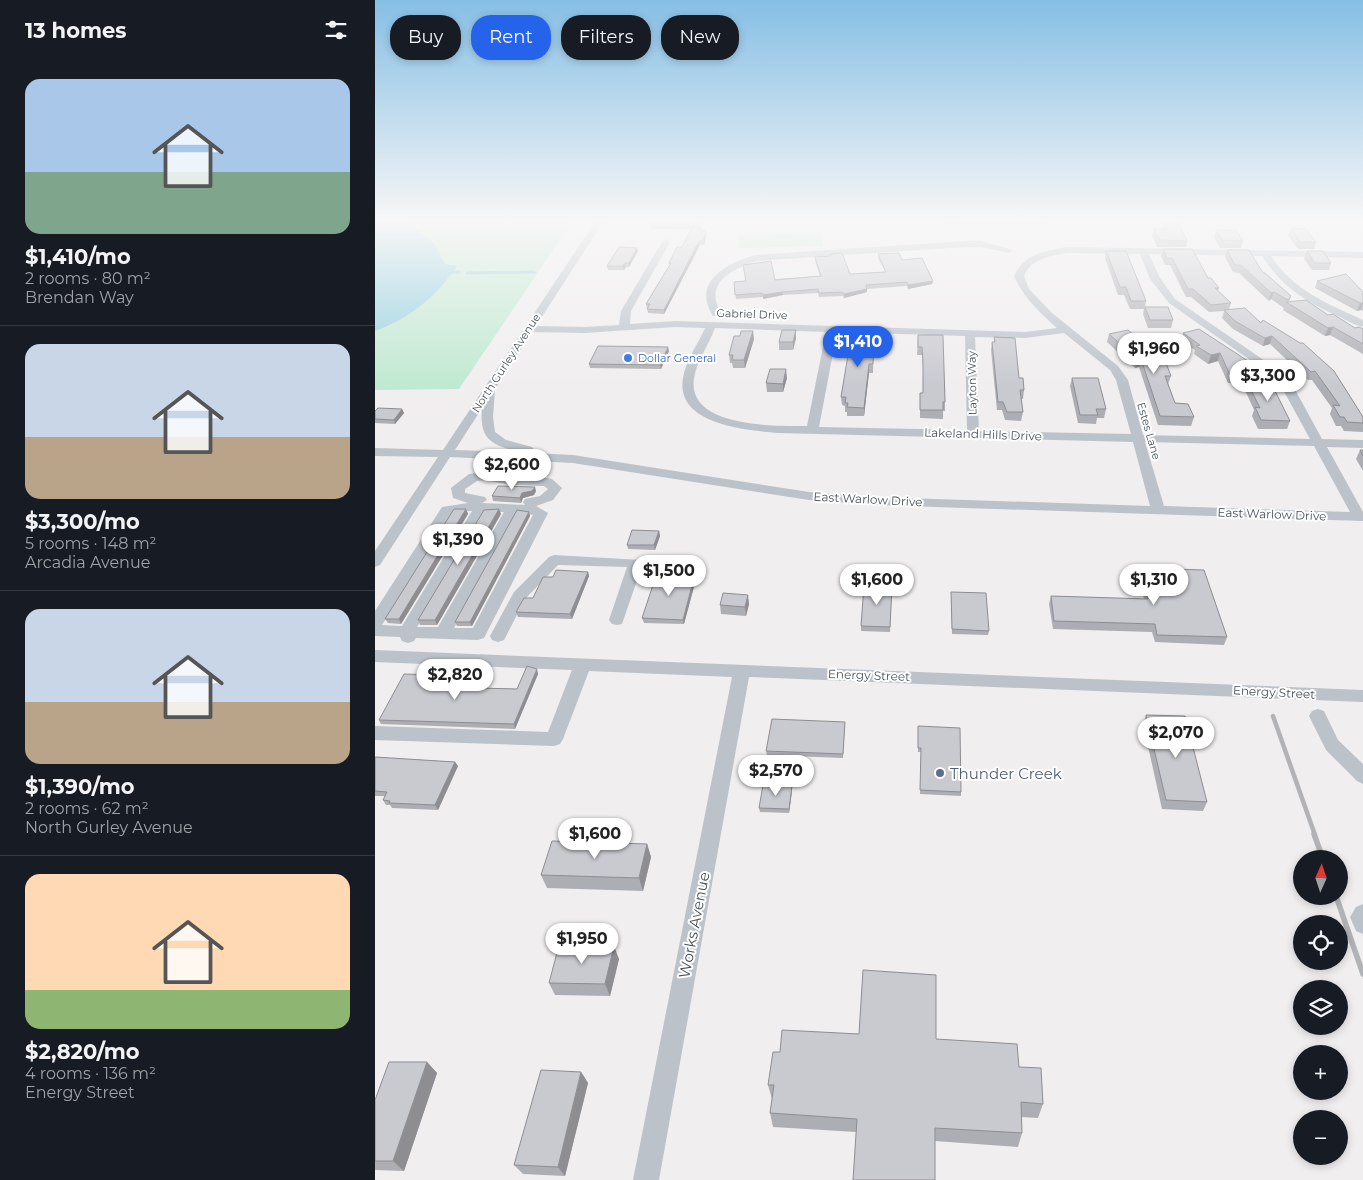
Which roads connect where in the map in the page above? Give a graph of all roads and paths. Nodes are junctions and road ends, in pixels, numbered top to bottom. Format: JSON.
{"nodes":[{"id":1,"x":563,"y":277,"type":"edge"},
{"id":2,"x":646,"y":277,"type":"edge"},
{"id":3,"x":721,"y":277,"type":"edge"},
{"id":4,"x":1019,"y":277,"type":"edge"},
{"id":5,"x":1154,"y":277,"type":"edge"},
{"id":6,"x":1282,"y":277,"type":"edge"},
{"id":7,"x":717,"y":314,"type":"dead end"},
{"id":8,"x":1363,"y":324,"type":"edge"},
{"id":9,"x":711,"y":326,"type":"junction"},
{"id":10,"x":529,"y":328,"type":"junction"},
{"id":11,"x":624,"y":328,"type":"junction"},
{"id":12,"x":832,"y":329,"type":"junction"},
{"id":13,"x":1064,"y":330,"type":"junction"},
{"id":14,"x":970,"y":333,"type":"junction"},
{"id":15,"x":490,"y":387,"type":"junction"},
{"id":16,"x":812,"y":430,"type":"junction"},
{"id":17,"x":973,"y":434,"type":"junction"},
{"id":18,"x":1137,"y":439,"type":"junction"},
{"id":19,"x":1318,"y":444,"type":"junction"},
{"id":20,"x":1363,"y":444,"type":"edge"},
{"id":21,"x":375,"y":452,"type":"edge"},
{"id":22,"x":446,"y":454,"type":"junction"},
{"id":23,"x":573,"y":459,"type":"junction"},
{"id":24,"x":530,"y":502,"type":"dead end"},
{"id":25,"x":487,"y":504,"type":"junction"},
{"id":26,"x":513,"y":509,"type":"junction"},
{"id":27,"x":1158,"y":510,"type":"junction"},
{"id":28,"x":1361,"y":517,"type":"edge"},
{"id":29,"x":375,"y":562,"type":"edge"},
{"id":30,"x":617,"y":620,"type":"dead end"},
{"id":31,"x":375,"y":624,"type":"edge"},
{"id":32,"x":375,"y":630,"type":"edge"},
{"id":33,"x":409,"y":633,"type":"junction"},
{"id":34,"x":443,"y":633,"type":"junction"},
{"id":35,"x":498,"y":636,"type":"dead end"},
{"id":36,"x":375,"y":656,"type":"edge"},
{"id":37,"x":583,"y":664,"type":"junction"},
{"id":38,"x":742,"y":670,"type":"junction"},
{"id":39,"x":1363,"y":696,"type":"edge"},
{"id":40,"x":1318,"y":716,"type":"dead end"},
{"id":41,"x":375,"y":733,"type":"edge"},
{"id":42,"x":1363,"y":776,"type":"edge"},
{"id":43,"x":1363,"y":914,"type":"edge"},
{"id":44,"x":1363,"y":924,"type":"edge"},
{"id":45,"x":646,"y":1180,"type":"edge"}],
"edges":[{"from":1,"to":10,"type":"street","name":"North Gurley Avenue"},
{"from":2,"to":11,"type":"street"},
{"from":3,"to":7,"type":"street"},
{"from":4,"to":13,"type":"street","name":"Estes Lane"},
{"from":5,"to":19,"type":"street"},
{"from":6,"to":8,"type":"street"},
{"from":9,"to":11,"type":"street","name":"Gabriel Drive"},
{"from":9,"to":12,"type":"street","name":"Gabriel Drive"},
{"from":9,"to":16,"type":"street","name":"Lakeland Hills Drive"},
{"from":10,"to":11,"type":"street","name":"Gabriel Drive"},
{"from":10,"to":15,"type":"street","name":"North Gurley Avenue"},
{"from":12,"to":14,"type":"street","name":"Gabriel Drive"},
{"from":12,"to":16,"type":"street"},
{"from":13,"to":14,"type":"street","name":"Gabriel Drive"},
{"from":13,"to":18,"type":"street","name":"Estes Lane"},
{"from":14,"to":17,"type":"street","name":"Layton Way"},
{"from":15,"to":22,"type":"street","name":"North Gurley Avenue"},
{"from":15,"to":23,"type":"street"},
{"from":16,"to":17,"type":"street","name":"Lakeland Hills Drive"},
{"from":17,"to":18,"type":"street","name":"Lakeland Hills Drive"},
{"from":18,"to":19,"type":"street","name":"Lakeland Hills Drive"},
{"from":18,"to":27,"type":"street","name":"Estes Lane"},
{"from":19,"to":20,"type":"street","name":"Lakeland Hills Drive"},
{"from":19,"to":28,"type":"street"},
{"from":21,"to":22,"type":"street","name":"East Warlow Drive"},
{"from":22,"to":23,"type":"street","name":"East Warlow Drive"},
{"from":22,"to":29,"type":"street","name":"North Gurley Avenue"},
{"from":23,"to":27,"type":"street","name":"East Warlow Drive"},
{"from":24,"to":25,"type":"street"},
{"from":25,"to":26,"type":"street"},
{"from":25,"to":31,"type":"street"},
{"from":25,"to":33,"type":"street"},
{"from":26,"to":34,"type":"street"},
{"from":26,"to":34,"type":"street"},
{"from":27,"to":28,"type":"street","name":"East Warlow Drive"},
{"from":30,"to":35,"type":"street"},
{"from":32,"to":33,"type":"street"},
{"from":33,"to":34,"type":"street"},
{"from":36,"to":37,"type":"street","name":"Energy Street"},
{"from":37,"to":38,"type":"street","name":"Energy Street"},
{"from":37,"to":41,"type":"street"},
{"from":38,"to":39,"type":"street","name":"Energy Street"},
{"from":38,"to":45,"type":"street","name":"Works Avenue"},
{"from":40,"to":42,"type":"street"},
{"from":43,"to":44,"type":"street"}]}
